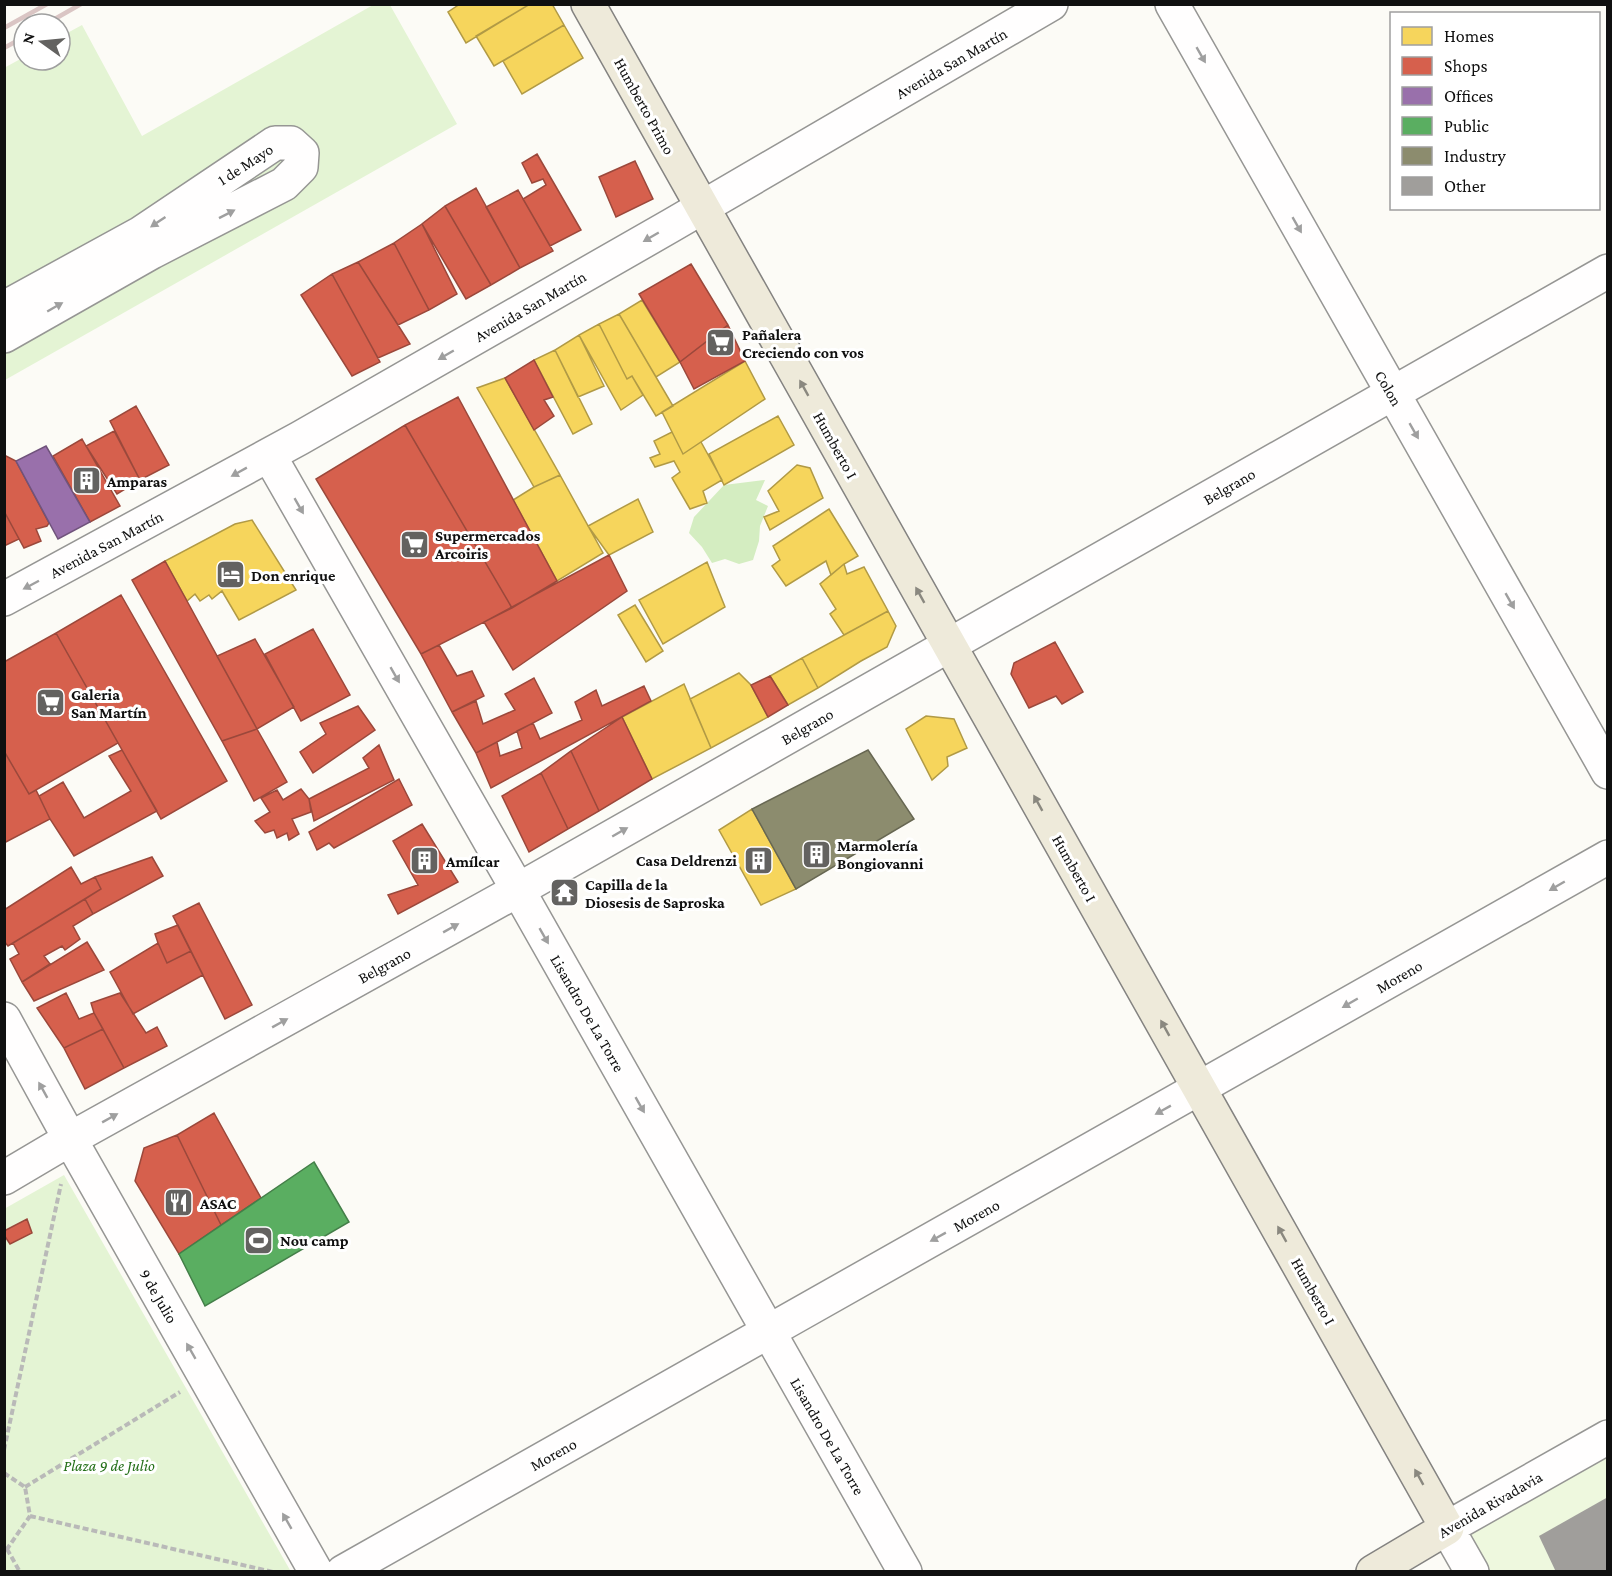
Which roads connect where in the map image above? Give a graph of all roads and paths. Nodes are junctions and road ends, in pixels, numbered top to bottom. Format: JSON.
{"nodes":[{"id":1,"x":588,"y":4,"type":"edge"},
{"id":2,"x":1051,"y":4,"type":"edge"},
{"id":3,"x":1172,"y":4,"type":"edge"},
{"id":4,"x":702,"y":208,"type":"junction"},
{"id":5,"x":1608,"y":271,"type":"edge"},
{"id":6,"x":4,"y":308,"type":"edge"},
{"id":7,"x":4,"y":336,"type":"edge"},
{"id":8,"x":1392,"y":393,"type":"junction"},
{"id":9,"x":269,"y":456,"type":"junction"},
{"id":10,"x":4,"y":599,"type":"edge"},
{"id":11,"x":949,"y":646,"type":"junction"},
{"id":12,"x":1608,"y":772,"type":"edge"},
{"id":13,"x":1608,"y":857,"type":"edge"},
{"id":14,"x":518,"y":890,"type":"junction"},
{"id":15,"x":4,"y":1019,"type":"edge"},
{"id":16,"x":1199,"y":1089,"type":"junction"},
{"id":17,"x":70,"y":1139,"type":"junction"},
{"id":18,"x":4,"y":1178,"type":"edge"},
{"id":19,"x":61,"y":1182,"type":"dead end"},
{"id":20,"x":769,"y":1332,"type":"junction"},
{"id":21,"x":206,"y":1377,"type":"junction"},
{"id":22,"x":1608,"y":1437,"type":"edge"},
{"id":23,"x":4,"y":1450,"type":"edge"},
{"id":24,"x":4,"y":1473,"type":"edge"},
{"id":25,"x":25,"y":1487,"type":"junction"},
{"id":26,"x":30,"y":1516,"type":"junction"},
{"id":27,"x":1447,"y":1528,"type":"junction"},
{"id":28,"x":6,"y":1549,"type":"edge"},
{"id":29,"x":20,"y":1572,"type":"edge"},
{"id":30,"x":273,"y":1572,"type":"edge"},
{"id":31,"x":316,"y":1572,"type":"edge"},
{"id":32,"x":343,"y":1572,"type":"edge"},
{"id":33,"x":905,"y":1572,"type":"edge"},
{"id":34,"x":1372,"y":1572,"type":"edge"},
{"id":35,"x":1472,"y":1572,"type":"edge"}],
"edges":[{"from":1,"to":4,"type":"main road","name":"Humberto Primo"},
{"from":2,"to":4,"type":"street","name":"Avenida San Martín"},
{"from":3,"to":8,"type":"street","name":"Colon","one_way":true},
{"from":4,"to":9,"type":"street","name":"Avenida San Martín","one_way":true},
{"from":11,"to":4,"type":"main road","name":"Humberto I","one_way":true},
{"from":5,"to":8,"type":"street","name":"Belgrano"},
{"from":7,"to":6,"type":"street","name":"1 de Mayo","one_way":true},
{"from":8,"to":11,"type":"street","name":"Belgrano"},
{"from":8,"to":12,"type":"street","name":"Colon","one_way":true},
{"from":9,"to":10,"type":"street","name":"Avenida San Martín","one_way":true},
{"from":9,"to":14,"type":"street","name":"Lisandro De La Torre","one_way":true},
{"from":14,"to":11,"type":"street","name":"Belgrano","one_way":true},
{"from":16,"to":11,"type":"main road","name":"Humberto I","one_way":true},
{"from":13,"to":16,"type":"street","name":"Moreno","one_way":true},
{"from":17,"to":14,"type":"street","name":"Belgrano","one_way":true},
{"from":14,"to":20,"type":"street","name":"Lisandro De La Torre","one_way":true},
{"from":17,"to":15,"type":"street","name":"9 de Julio","one_way":true},
{"from":16,"to":20,"type":"street","name":"Moreno","one_way":true},
{"from":27,"to":16,"type":"main road","name":"Humberto I","one_way":true},
{"from":17,"to":18,"type":"street","name":"Belgrano"},
{"from":21,"to":17,"type":"street","name":"9 de Julio","one_way":true},
{"from":19,"to":23,"type":"path"},
{"from":20,"to":32,"type":"street","name":"Moreno"},
{"from":20,"to":33,"type":"street","name":"Lisandro De La Torre"},
{"from":21,"to":25,"type":"path"},
{"from":31,"to":21,"type":"street","name":"9 de Julio","one_way":true},
{"from":22,"to":27,"type":"street","name":"Avenida Rivadavia"},
{"from":24,"to":25,"type":"path"},
{"from":25,"to":26,"type":"path"},
{"from":26,"to":28,"type":"path"},
{"from":26,"to":30,"type":"path"},
{"from":27,"to":34,"type":"main road","name":"Avenida Rivadavia"},
{"from":27,"to":35,"type":"street"},
{"from":28,"to":29,"type":"path"}]}
